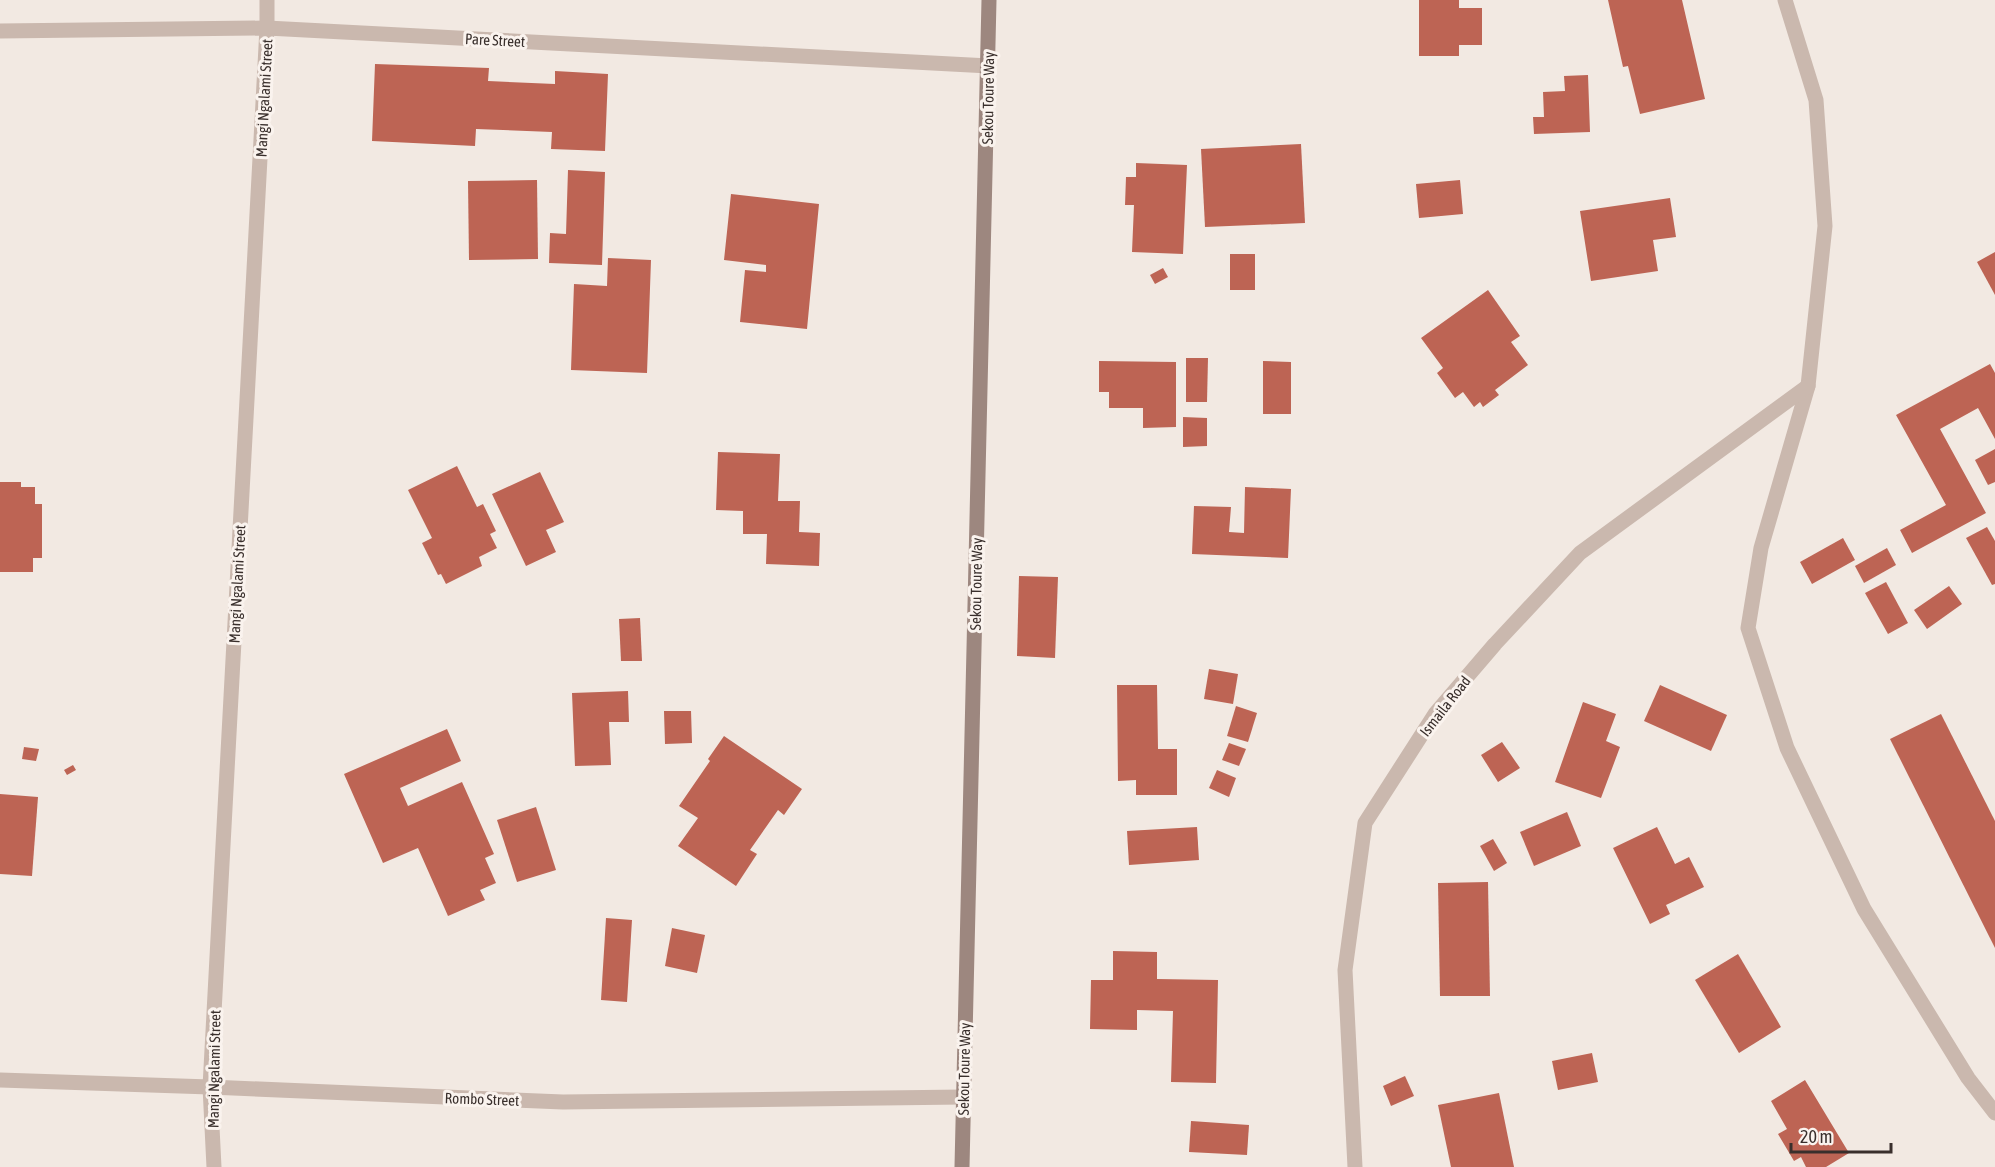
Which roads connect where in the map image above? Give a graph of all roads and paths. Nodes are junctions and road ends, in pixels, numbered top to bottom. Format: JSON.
{"nodes":[{"id":1,"x":267,"y":0,"type":"edge"},
{"id":2,"x":989,"y":0,"type":"edge"},
{"id":3,"x":1785,"y":0,"type":"edge"},
{"id":4,"x":267,"y":28,"type":"junction"},
{"id":5,"x":0,"y":31,"type":"edge"},
{"id":6,"x":989,"y":66,"type":"junction"},
{"id":7,"x":1808,"y":386,"type":"junction"},
{"id":8,"x":0,"y":1080,"type":"edge"},
{"id":9,"x":210,"y":1087,"type":"junction"},
{"id":10,"x":963,"y":1097,"type":"junction"},
{"id":11,"x":1995,"y":1113,"type":"edge"},
{"id":12,"x":214,"y":1167,"type":"edge"},
{"id":13,"x":962,"y":1167,"type":"edge"},
{"id":14,"x":1355,"y":1167,"type":"edge"}],
"edges":[{"from":1,"to":4,"type":"street","name":"Mangi Ngalami Street"},
{"from":2,"to":6,"type":"street","name":"Sekou Toure Way"},
{"from":3,"to":7,"type":"street"},
{"from":4,"to":5,"type":"street","name":"Pare Street"},
{"from":4,"to":6,"type":"street","name":"Pare Street"},
{"from":4,"to":9,"type":"street","name":"Mangi Ngalami Street"},
{"from":6,"to":10,"type":"street","name":"Sekou Toure Way"},
{"from":7,"to":11,"type":"street"},
{"from":7,"to":14,"type":"street","name":"Ismaila Road"},
{"from":8,"to":9,"type":"street","name":"Rombo Street"},
{"from":9,"to":10,"type":"street","name":"Rombo Street"},
{"from":9,"to":12,"type":"street","name":"Mangi Ngalami Street"},
{"from":10,"to":13,"type":"street","name":"Sekou Toure Way"}]}
